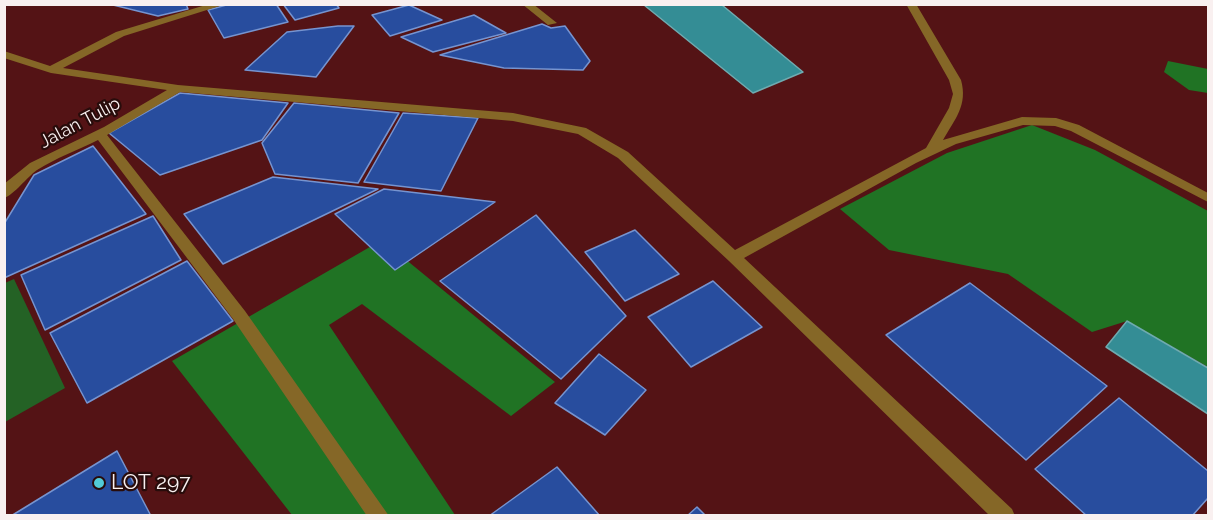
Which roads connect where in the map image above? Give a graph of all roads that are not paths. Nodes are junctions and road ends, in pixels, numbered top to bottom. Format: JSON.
{"nodes":[{"id":1,"x":222,"y":4,"type":"edge"},
{"id":2,"x":526,"y":4,"type":"edge"},
{"id":3,"x":911,"y":4,"type":"edge"},
{"id":4,"x":552,"y":23,"type":"dead end"},
{"id":5,"x":4,"y":54,"type":"edge"},
{"id":6,"x":51,"y":70,"type":"junction"},
{"id":7,"x":178,"y":88,"type":"junction"},
{"id":8,"x":100,"y":134,"type":"junction"},
{"id":9,"x":930,"y":151,"type":"junction"},
{"id":10,"x":4,"y":194,"type":"edge"},
{"id":11,"x":1209,"y":198,"type":"edge"},
{"id":12,"x":734,"y":257,"type":"junction"},
{"id":13,"x":379,"y":516,"type":"edge"},
{"id":14,"x":1005,"y":516,"type":"edge"}],
"edges":[{"from":1,"to":6,"type":"street"},
{"from":2,"to":4,"type":"street"},
{"from":3,"to":9,"type":"street"},
{"from":5,"to":6,"type":"street"},
{"from":6,"to":7,"type":"street"},
{"from":7,"to":8,"type":"street","name":"Jalan Tulip"},
{"from":7,"to":12,"type":"street"},
{"from":8,"to":10,"type":"street","name":"Jalan Tulip"},
{"from":8,"to":13,"type":"street"},
{"from":9,"to":11,"type":"street"},
{"from":9,"to":12,"type":"street"},
{"from":12,"to":14,"type":"street"}]}
